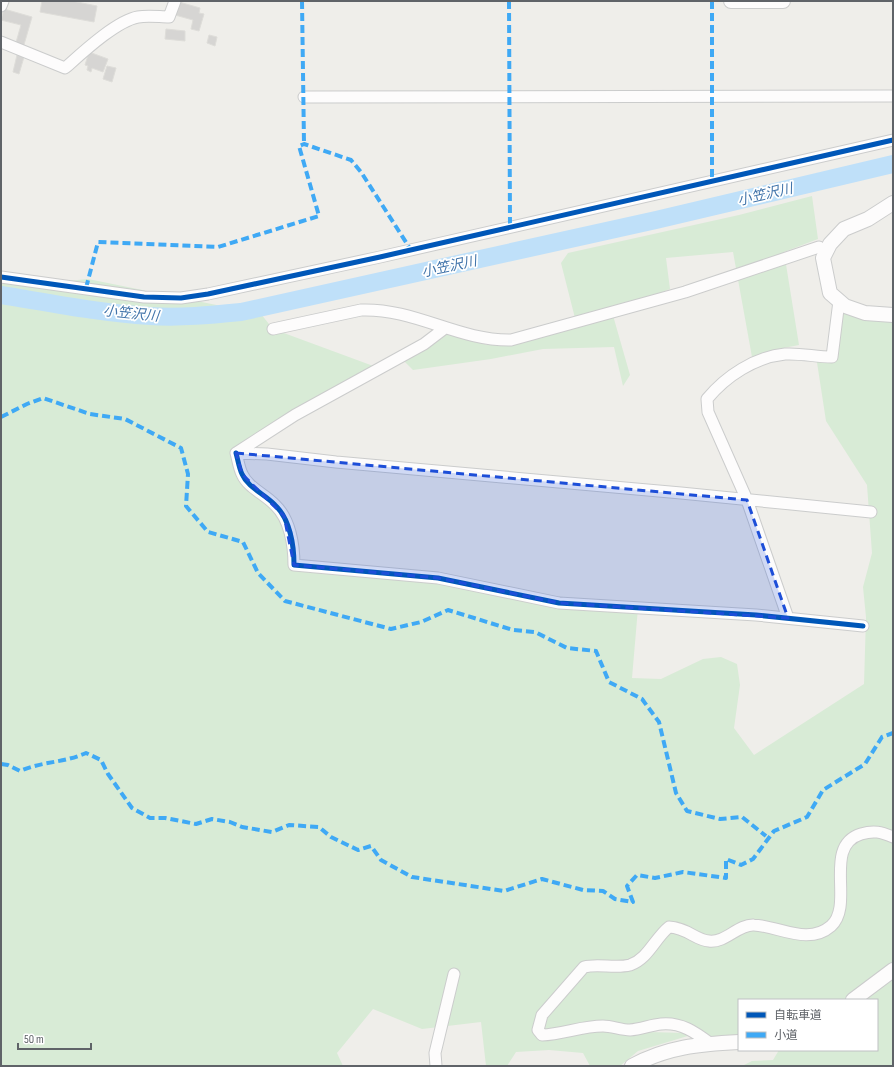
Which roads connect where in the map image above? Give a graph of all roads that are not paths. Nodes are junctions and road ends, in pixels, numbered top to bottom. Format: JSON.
{"nodes":[{"id":1,"x":2,"y":1,"type":"edge"},
{"id":2,"x":175,"y":1,"type":"edge"},
{"id":3,"x":731,"y":1,"type":"edge"},
{"id":4,"x":783,"y":1,"type":"edge"},
{"id":5,"x":1,"y":6,"type":"edge"},
{"id":6,"x":1,"y":42,"type":"edge"},
{"id":7,"x":893,"y":96,"type":"edge"},
{"id":8,"x":304,"y":97,"type":"dead end"},
{"id":9,"x":893,"y":140,"type":"edge"},
{"id":10,"x":893,"y":203,"type":"edge"},
{"id":11,"x":820,"y":247,"type":"dead end"},
{"id":12,"x":1,"y":277,"type":"edge"},
{"id":13,"x":839,"y":301,"type":"junction"},
{"id":14,"x":893,"y":314,"type":"edge"},
{"id":15,"x":445,"y":328,"type":"junction"},
{"id":16,"x":273,"y":329,"type":"dead end"},
{"id":17,"x":236,"y":453,"type":"junction"},
{"id":18,"x":747,"y":500,"type":"junction"},
{"id":19,"x":871,"y":512,"type":"dead end"},
{"id":20,"x":788,"y":618,"type":"junction"},
{"id":21,"x":863,"y":626,"type":"dead end"},
{"id":22,"x":893,"y":837,"type":"edge"},
{"id":23,"x":893,"y":970,"type":"edge"},
{"id":24,"x":454,"y":974,"type":"dead end"},
{"id":25,"x":854,"y":999,"type":"edge"},
{"id":26,"x":738,"y":1042,"type":"edge"},
{"id":27,"x":711,"y":1044,"type":"junction"},
{"id":28,"x":436,"y":1066,"type":"edge"},
{"id":29,"x":632,"y":1066,"type":"edge"}],
"edges":[{"from":1,"to":5,"type":"street"},
{"from":2,"to":6,"type":"street"},
{"from":3,"to":4,"type":"street"},
{"from":7,"to":8,"type":"street"},
{"from":9,"to":12,"type":"street"},
{"from":10,"to":13,"type":"street"},
{"from":11,"to":15,"type":"street"},
{"from":13,"to":14,"type":"street"},
{"from":13,"to":18,"type":"street"},
{"from":15,"to":16,"type":"street"},
{"from":15,"to":17,"type":"street"},
{"from":17,"to":18,"type":"street"},
{"from":17,"to":20,"type":"street"},
{"from":18,"to":19,"type":"street"},
{"from":18,"to":20,"type":"street"},
{"from":20,"to":21,"type":"street"},
{"from":22,"to":27,"type":"street"},
{"from":23,"to":25,"type":"street"},
{"from":24,"to":28,"type":"street"},
{"from":26,"to":27,"type":"street"},
{"from":27,"to":29,"type":"street"}]}
